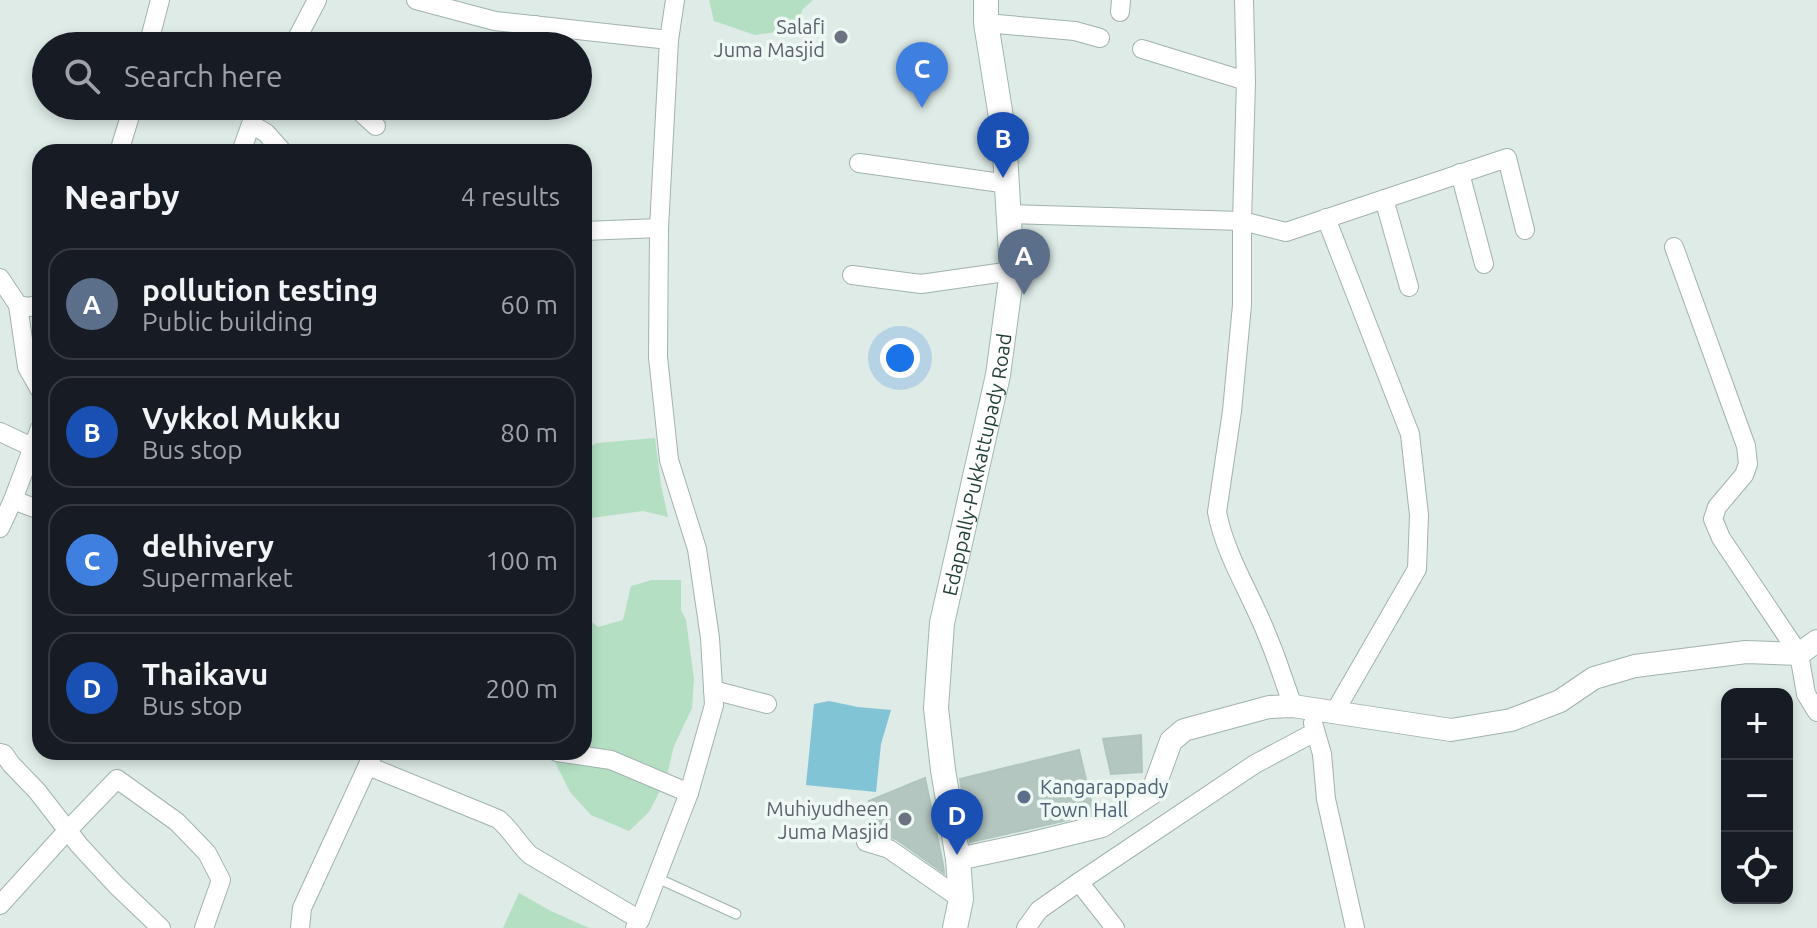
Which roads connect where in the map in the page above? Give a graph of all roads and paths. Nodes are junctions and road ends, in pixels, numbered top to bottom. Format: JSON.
{"nodes":[{"id":1,"x":160,"y":0,"type":"edge"},
{"id":2,"x":317,"y":0,"type":"edge"},
{"id":3,"x":416,"y":0,"type":"edge"},
{"id":4,"x":675,"y":0,"type":"edge"},
{"id":5,"x":1244,"y":0,"type":"edge"},
{"id":6,"x":480,"y":8,"type":"edge"},
{"id":7,"x":986,"y":11,"type":"edge"},
{"id":8,"x":535,"y":25,"type":"junction"},
{"id":9,"x":152,"y":32,"type":"edge"},
{"id":10,"x":300,"y":32,"type":"edge"},
{"id":11,"x":534,"y":32,"type":"edge"},
{"id":12,"x":1100,"y":38,"type":"dead end"},
{"id":13,"x":669,"y":40,"type":"junction"},
{"id":14,"x":1142,"y":49,"type":"dead end"},
{"id":15,"x":1246,"y":81,"type":"junction"},
{"id":16,"x":129,"y":120,"type":"edge"},
{"id":17,"x":369,"y":120,"type":"edge"},
{"id":18,"x":376,"y":126,"type":"dead end"},
{"id":19,"x":121,"y":144,"type":"edge"},
{"id":20,"x":244,"y":144,"type":"edge"},
{"id":21,"x":276,"y":144,"type":"edge"},
{"id":22,"x":859,"y":163,"type":"dead end"},
{"id":23,"x":1460,"y":173,"type":"junction"},
{"id":24,"x":1008,"y":184,"type":"junction"},
{"id":25,"x":1384,"y":199,"type":"junction"},
{"id":26,"x":1009,"y":214,"type":"junction"},
{"id":27,"x":1326,"y":218,"type":"junction"},
{"id":28,"x":1242,"y":221,"type":"junction"},
{"id":29,"x":659,"y":228,"type":"junction"},
{"id":30,"x":1525,"y":230,"type":"dead end"},
{"id":31,"x":592,"y":231,"type":"edge"},
{"id":32,"x":1674,"y":247,"type":"dead end"},
{"id":33,"x":1484,"y":264,"type":"dead end"},
{"id":34,"x":1012,"y":271,"type":"junction"},
{"id":35,"x":852,"y":275,"type":"dead end"},
{"id":36,"x":0,"y":278,"type":"edge"},
{"id":37,"x":1409,"y":287,"type":"dead end"},
{"id":38,"x":18,"y":305,"type":"junction"},
{"id":39,"x":32,"y":306,"type":"edge"},
{"id":40,"x":32,"y":376,"type":"edge"},
{"id":41,"x":0,"y":432,"type":"edge"},
{"id":42,"x":32,"y":447,"type":"joint"},
{"id":43,"x":13,"y":500,"type":"junction"},
{"id":44,"x":32,"y":507,"type":"edge"},
{"id":45,"x":0,"y":528,"type":"edge"},
{"id":46,"x":1808,"y":647,"type":"edge"},
{"id":47,"x":713,"y":690,"type":"junction"},
{"id":48,"x":767,"y":704,"type":"dead end"},
{"id":49,"x":1301,"y":708,"type":"junction"},
{"id":50,"x":1817,"y":712,"type":"edge"},
{"id":51,"x":1334,"y":713,"type":"junction"},
{"id":52,"x":1315,"y":732,"type":"junction"},
{"id":53,"x":0,"y":753,"type":"edge"},
{"id":54,"x":592,"y":757,"type":"edge"},
{"id":55,"x":371,"y":760,"type":"edge"},
{"id":56,"x":373,"y":760,"type":"edge"},
{"id":57,"x":689,"y":793,"type":"junction"},
{"id":58,"x":67,"y":831,"type":"junction"},
{"id":59,"x":866,"y":842,"type":"dead end"},
{"id":60,"x":958,"y":859,"type":"junction"},
{"id":61,"x":657,"y":878,"type":"junction"},
{"id":62,"x":1079,"y":882,"type":"junction"},
{"id":63,"x":961,"y":899,"type":"junction"},
{"id":64,"x":0,"y":905,"type":"edge"},
{"id":65,"x":736,"y":914,"type":"dead end"},
{"id":66,"x":637,"y":924,"type":"edge"},
{"id":67,"x":161,"y":928,"type":"edge"},
{"id":68,"x":204,"y":928,"type":"edge"},
{"id":69,"x":300,"y":928,"type":"edge"},
{"id":70,"x":955,"y":928,"type":"edge"},
{"id":71,"x":1026,"y":928,"type":"edge"},
{"id":72,"x":1115,"y":928,"type":"edge"},
{"id":73,"x":1355,"y":928,"type":"edge"}],
"edges":[{"from":1,"to":9,"type":"street"},
{"from":2,"to":10,"type":"street"},
{"from":3,"to":6,"type":"street"},
{"from":4,"to":13,"type":"street"},
{"from":5,"to":15,"type":"street"},
{"from":6,"to":8,"type":"street"},
{"from":7,"to":12,"type":"street"},
{"from":7,"to":24,"type":"main road","name":"Edappally-Pukkattupady Road"},
{"from":8,"to":11,"type":"street"},
{"from":8,"to":13,"type":"street"},
{"from":13,"to":29,"type":"street"},
{"from":14,"to":15,"type":"street"},
{"from":15,"to":28,"type":"street"},
{"from":16,"to":19,"type":"street"},
{"from":17,"to":18,"type":"street"},
{"from":20,"to":21,"type":"street"},
{"from":22,"to":24,"type":"street"},
{"from":23,"to":25,"type":"street"},
{"from":23,"to":30,"type":"street"},
{"from":23,"to":33,"type":"street"},
{"from":24,"to":26,"type":"main road","name":"Edappally-Pukkattupady Road"},
{"from":25,"to":27,"type":"street"},
{"from":25,"to":37,"type":"street"},
{"from":26,"to":28,"type":"street"},
{"from":26,"to":34,"type":"main road","name":"Edappally-Pukkattupady Road"},
{"from":27,"to":28,"type":"street"},
{"from":27,"to":51,"type":"street"},
{"from":28,"to":49,"type":"street"},
{"from":29,"to":31,"type":"street"},
{"from":29,"to":47,"type":"street"},
{"from":32,"to":46,"type":"street"},
{"from":34,"to":35,"type":"street"},
{"from":34,"to":60,"type":"main road","name":"Edappally-Pukkattupady Road"},
{"from":36,"to":38,"type":"street"},
{"from":38,"to":39,"type":"street"},
{"from":38,"to":40,"type":"street"},
{"from":41,"to":42,"type":"street"},
{"from":42,"to":43,"type":"street"},
{"from":43,"to":44,"type":"street"},
{"from":43,"to":45,"type":"street"},
{"from":46,"to":50,"type":"street"},
{"from":46,"to":51,"type":"street"},
{"from":47,"to":48,"type":"street"},
{"from":47,"to":57,"type":"street"},
{"from":49,"to":51,"type":"street"},
{"from":49,"to":52,"type":"street"},
{"from":49,"to":60,"type":"street"},
{"from":52,"to":62,"type":"street"},
{"from":52,"to":73,"type":"street"},
{"from":53,"to":58,"type":"street"},
{"from":54,"to":57,"type":"street"},
{"from":55,"to":69,"type":"street"},
{"from":56,"to":66,"type":"street"},
{"from":57,"to":61,"type":"street"},
{"from":58,"to":64,"type":"street"},
{"from":58,"to":67,"type":"street"},
{"from":58,"to":68,"type":"street"},
{"from":59,"to":63,"type":"street"},
{"from":60,"to":63,"type":"main road","name":"Edappally-Pukkattupady Road"},
{"from":61,"to":65,"type":"lane"},
{"from":61,"to":66,"type":"street"},
{"from":62,"to":71,"type":"street"},
{"from":62,"to":72,"type":"street"},
{"from":63,"to":70,"type":"main road","name":"Edappally-Pukkattupady Road"}]}
